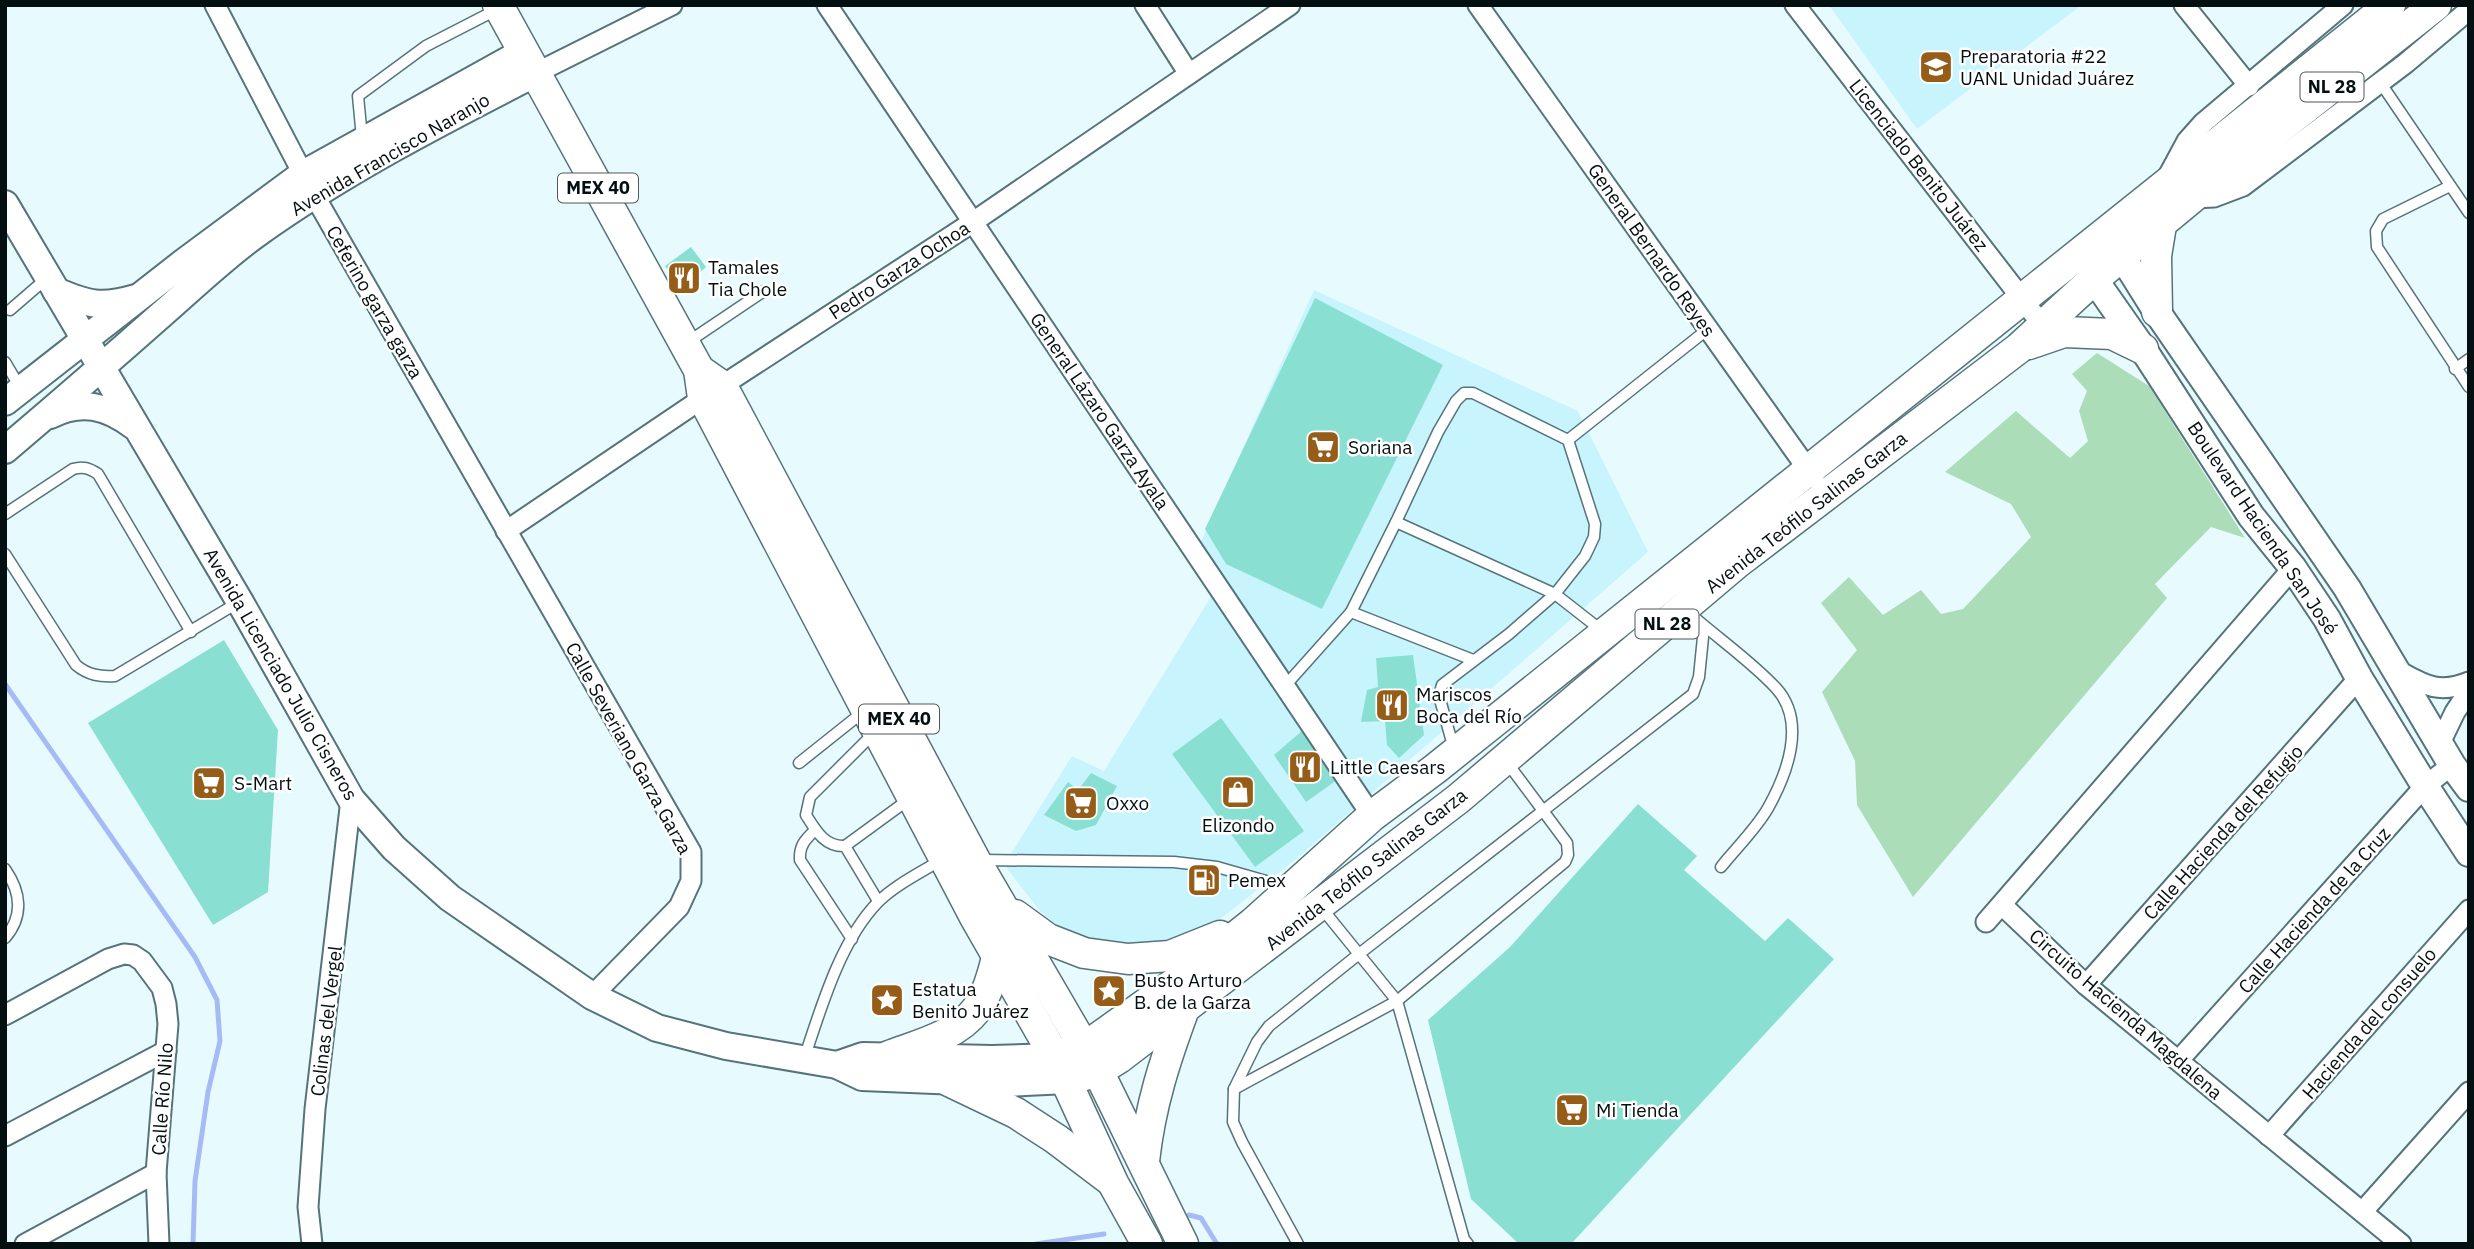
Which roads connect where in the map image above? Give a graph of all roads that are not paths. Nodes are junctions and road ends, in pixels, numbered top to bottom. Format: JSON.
{"nodes":[{"id":1,"x":672,"y":5,"type":"edge"},
{"id":2,"x":827,"y":5,"type":"edge"},
{"id":3,"x":1145,"y":5,"type":"edge"},
{"id":4,"x":1290,"y":5,"type":"edge"},
{"id":5,"x":1478,"y":5,"type":"edge"},
{"id":6,"x":1795,"y":5,"type":"edge"},
{"id":7,"x":2184,"y":5,"type":"edge"},
{"id":8,"x":2343,"y":5,"type":"edge"},
{"id":9,"x":2390,"y":5,"type":"edge"},
{"id":10,"x":2436,"y":5,"type":"edge"},
{"id":11,"x":217,"y":6,"type":"edge"},
{"id":12,"x":499,"y":7,"type":"edge"},
{"id":13,"x":2469,"y":10,"type":"edge"},
{"id":14,"x":530,"y":63,"type":"junction"},
{"id":15,"x":1189,"y":74,"type":"junction"},
{"id":16,"x":2380,"y":82,"type":"junction"},
{"id":17,"x":2249,"y":86,"type":"junction"},
{"id":18,"x":362,"y":142,"type":"junction"},
{"id":19,"x":2220,"y":158,"type":"junction"},
{"id":20,"x":2164,"y":184,"type":"junction"},
{"id":21,"x":308,"y":185,"type":"junction"},
{"id":22,"x":2451,"y":186,"type":"junction"},
{"id":23,"x":2193,"y":198,"type":"junction"},
{"id":24,"x":5,"y":204,"type":"edge"},
{"id":25,"x":2469,"y":213,"type":"edge"},
{"id":26,"x":973,"y":222,"type":"junction"},
{"id":27,"x":2161,"y":225,"type":"junction"},
{"id":28,"x":2122,"y":256,"type":"junction"},
{"id":29,"x":2094,"y":279,"type":"junction"},
{"id":30,"x":52,"y":284,"type":"junction"},
{"id":31,"x":764,"y":291,"type":"dead end"},
{"id":32,"x":141,"y":297,"type":"junction"},
{"id":33,"x":2023,"y":299,"type":"junction"},
{"id":34,"x":10,"y":310,"type":"dead end"},
{"id":35,"x":2157,"y":312,"type":"junction"},
{"id":36,"x":2043,"y":326,"type":"junction"},
{"id":37,"x":1708,"y":329,"type":"junction"},
{"id":38,"x":85,"y":340,"type":"junction"},
{"id":39,"x":684,"y":344,"type":"junction"},
{"id":40,"x":2019,"y":348,"type":"junction"},
{"id":41,"x":2143,"y":349,"type":"junction"},
{"id":42,"x":2469,"y":359,"type":"edge"},
{"id":43,"x":5,"y":362,"type":"edge"},
{"id":44,"x":102,"y":367,"type":"junction"},
{"id":45,"x":2455,"y":369,"type":"junction"},
{"id":46,"x":708,"y":385,"type":"junction"},
{"id":47,"x":2469,"y":387,"type":"edge"},
{"id":48,"x":13,"y":395,"type":"edge"},
{"id":49,"x":40,"y":421,"type":"junction"},
{"id":50,"x":138,"y":428,"type":"junction"},
{"id":51,"x":1568,"y":440,"type":"junction"},
{"id":52,"x":5,"y":450,"type":"edge"},
{"id":53,"x":1817,"y":483,"type":"junction"},
{"id":54,"x":2281,"y":492,"type":"junction"},
{"id":55,"x":5,"y":514,"type":"edge"},
{"id":56,"x":2251,"y":516,"type":"junction"},
{"id":57,"x":1396,"y":522,"type":"junction"},
{"id":58,"x":2303,"y":522,"type":"junction"},
{"id":59,"x":506,"y":531,"type":"junction"},
{"id":60,"x":2271,"y":542,"type":"junction"},
{"id":61,"x":5,"y":554,"type":"edge"},
{"id":62,"x":522,"y":558,"type":"joint"},
{"id":63,"x":2293,"y":568,"type":"junction"},
{"id":64,"x":1555,"y":594,"type":"junction"},
{"id":65,"x":240,"y":602,"type":"junction"},
{"id":66,"x":1351,"y":612,"type":"junction"},
{"id":67,"x":1694,"y":618,"type":"junction"},
{"id":68,"x":191,"y":632,"type":"junction"},
{"id":69,"x":1605,"y":633,"type":"junction"},
{"id":70,"x":1473,"y":660,"type":"junction"},
{"id":71,"x":2393,"y":668,"type":"junction"},
{"id":72,"x":2359,"y":678,"type":"junction"},
{"id":73,"x":2469,"y":682,"type":"edge"},
{"id":74,"x":1285,"y":686,"type":"junction"},
{"id":75,"x":2469,"y":691,"type":"edge"},
{"id":76,"x":872,"y":720,"type":"junction"},
{"id":77,"x":2446,"y":754,"type":"junction"},
{"id":78,"x":1506,"y":760,"type":"junction"},
{"id":79,"x":1445,"y":761,"type":"junction"},
{"id":80,"x":799,"y":763,"type":"dead end"},
{"id":81,"x":2425,"y":786,"type":"junction"},
{"id":82,"x":2469,"y":788,"type":"edge"},
{"id":83,"x":911,"y":797,"type":"junction"},
{"id":84,"x":351,"y":799,"type":"junction"},
{"id":85,"x":1458,"y":799,"type":"junction"},
{"id":86,"x":1542,"y":809,"type":"junction"},
{"id":87,"x":1372,"y":816,"type":"junction"},
{"id":88,"x":815,"y":830,"type":"junction"},
{"id":89,"x":845,"y":846,"type":"junction"},
{"id":90,"x":2469,"y":853,"type":"edge"},
{"id":91,"x":960,"y":859,"type":"junction"},
{"id":92,"x":1721,"y":867,"type":"dead end"},
{"id":93,"x":5,"y":869,"type":"edge"},
{"id":94,"x":1293,"y":888,"type":"junction"},
{"id":95,"x":878,"y":901,"type":"junction"},
{"id":96,"x":2002,"y":905,"type":"junction"},
{"id":97,"x":1002,"y":906,"type":"junction"},
{"id":98,"x":1320,"y":906,"type":"junction"},
{"id":99,"x":2469,"y":910,"type":"edge"},
{"id":100,"x":1986,"y":922,"type":"dead end"},
{"id":101,"x":1253,"y":923,"type":"junction"},
{"id":102,"x":5,"y":938,"type":"edge"},
{"id":103,"x":852,"y":939,"type":"junction"},
{"id":104,"x":998,"y":954,"type":"junction"},
{"id":105,"x":1359,"y":954,"type":"junction"},
{"id":106,"x":2086,"y":985,"type":"junction"},
{"id":107,"x":592,"y":996,"type":"junction"},
{"id":108,"x":1397,"y":1001,"type":"junction"},
{"id":109,"x":1184,"y":1009,"type":"junction"},
{"id":110,"x":5,"y":1015,"type":"edge"},
{"id":111,"x":166,"y":1051,"type":"junction"},
{"id":112,"x":889,"y":1056,"type":"junction"},
{"id":113,"x":804,"y":1059,"type":"junction"},
{"id":114,"x":1091,"y":1059,"type":"junction"},
{"id":115,"x":2179,"y":1060,"type":"junction"},
{"id":116,"x":837,"y":1065,"type":"junction"},
{"id":117,"x":1061,"y":1069,"type":"junction"},
{"id":118,"x":949,"y":1081,"type":"junction"},
{"id":119,"x":1234,"y":1089,"type":"junction"},
{"id":120,"x":2469,"y":1092,"type":"edge"},
{"id":121,"x":5,"y":1136,"type":"edge"},
{"id":122,"x":2269,"y":1136,"type":"junction"},
{"id":123,"x":1144,"y":1161,"type":"junction"},
{"id":124,"x":156,"y":1173,"type":"junction"},
{"id":125,"x":1113,"y":1183,"type":"junction"},
{"id":126,"x":2363,"y":1211,"type":"junction"},
{"id":127,"x":1463,"y":1242,"type":"edge"},
{"id":128,"x":25,"y":1244,"type":"edge"},
{"id":129,"x":159,"y":1244,"type":"edge"},
{"id":130,"x":312,"y":1244,"type":"edge"},
{"id":131,"x":1147,"y":1244,"type":"edge"},
{"id":132,"x":1183,"y":1244,"type":"edge"},
{"id":133,"x":1298,"y":1244,"type":"edge"},
{"id":134,"x":2401,"y":1244,"type":"edge"}],
"edges":[{"from":1,"to":14,"type":"street","name":"Avenida Francisco Naranjo"},
{"from":2,"to":26,"type":"street","name":"General Lázaro Garza Ayala"},
{"from":3,"to":15,"type":"street"},
{"from":4,"to":15,"type":"street","name":"Pedro Garza Ochoa"},
{"from":5,"to":37,"type":"street","name":"General Bernardo Reyes"},
{"from":6,"to":33,"type":"street","name":"Licenciado Benito Juárez"},
{"from":7,"to":17,"type":"street"},
{"from":8,"to":17,"type":"street"},
{"from":9,"to":19,"type":"main road","name":"Avenida Teófilo Salinas Garza","number":"NL 28"},
{"from":10,"to":19,"type":"main road","name":"Avenida Teófilo Salinas Garza","number":"NL 28"},
{"from":11,"to":21,"type":"street","name":"Ceferino garza garza"},
{"from":12,"to":14,"type":"main road","number":"MEX 40"},
{"from":12,"to":18,"type":"lane"},
{"from":13,"to":16,"type":"street"},
{"from":14,"to":18,"type":"main road","name":"Avenida Francisco Naranjo"},
{"from":14,"to":21,"type":"main road","name":"Avenida Francisco Naranjo"},
{"from":14,"to":39,"type":"main road","number":"MEX 40"},
{"from":15,"to":26,"type":"street","name":"Pedro Garza Ochoa"},
{"from":16,"to":22,"type":"lane"},
{"from":16,"to":23,"type":"street"},
{"from":17,"to":20,"type":"street"},
{"from":18,"to":21,"type":"main road","name":"Avenida Francisco Naranjo"},
{"from":19,"to":20,"type":"main road","name":"Avenida Teófilo Salinas Garza","number":"NL 28"},
{"from":19,"to":23,"type":"main road","name":"Avenida Teófilo Salinas Garza","number":"NL 28"},
{"from":20,"to":33,"type":"main road","name":"Avenida Teófilo Salinas Garza","number":"NL 28"},
{"from":21,"to":32,"type":"main road","name":"Avenida Francisco Naranjo"},
{"from":21,"to":44,"type":"main road","name":"Avenida Francisco Naranjo"},
{"from":21,"to":59,"type":"street","name":"Ceferino garza garza"},
{"from":22,"to":25,"type":"lane"},
{"from":22,"to":45,"type":"lane"},
{"from":23,"to":27,"type":"main road","name":"Avenida Teófilo Salinas Garza","number":"NL 28"},
{"from":24,"to":30,"type":"main road","name":"Avenida Licenciado Julio Cisneros"},
{"from":26,"to":46,"type":"street","name":"Pedro Garza Ochoa"},
{"from":26,"to":74,"type":"street","name":"General Lázaro Garza Ayala"},
{"from":27,"to":28,"type":"main road","name":"Avenida Teófilo Salinas Garza","number":"NL 28"},
{"from":27,"to":35,"type":"main road"},
{"from":28,"to":29,"type":"main road","name":"Avenida Teófilo Salinas Garza","number":"NL 28"},
{"from":28,"to":35,"type":"main road","name":"Boulevard Hacienda San José"},
{"from":29,"to":36,"type":"main road","name":"Avenida Teófilo Salinas Garza","number":"NL 28"},
{"from":29,"to":41,"type":"main road","name":"Boulevard Hacienda San José"},
{"from":30,"to":32,"type":"main road"},
{"from":30,"to":34,"type":"lane"},
{"from":30,"to":38,"type":"main road","name":"Avenida Licenciado Julio Cisneros"},
{"from":31,"to":39,"type":"lane"},
{"from":32,"to":38,"type":"main road","name":"Avenida Francisco Naranjo"},
{"from":33,"to":36,"type":"street","name":"Licenciado Benito Juárez"},
{"from":33,"to":53,"type":"main road","name":"Avenida Teófilo Salinas Garza","number":"NL 28"},
{"from":35,"to":54,"type":"main road","name":"Boulevard Hacienda San José"},
{"from":36,"to":40,"type":"main road","name":"Avenida Teófilo Salinas Garza","number":"NL 28"},
{"from":37,"to":51,"type":"lane"},
{"from":37,"to":53,"type":"street","name":"General Bernardo Reyes"},
{"from":38,"to":44,"type":"main road","name":"Avenida Licenciado Julio Cisneros"},
{"from":38,"to":48,"type":"main road","name":"Avenida Francisco Naranjo"},
{"from":39,"to":46,"type":"main road","number":"MEX 40"},
{"from":40,"to":41,"type":"main road"},
{"from":40,"to":53,"type":"main road","name":"Avenida Teófilo Salinas Garza","number":"NL 28"},
{"from":41,"to":56,"type":"main road","name":"Boulevard Hacienda San José"},
{"from":42,"to":45,"type":"lane"},
{"from":43,"to":48,"type":"lane"},
{"from":44,"to":49,"type":"main road","name":"Avenida Francisco Naranjo"},
{"from":44,"to":50,"type":"main road","name":"Avenida Licenciado Julio Cisneros"},
{"from":45,"to":47,"type":"lane"},
{"from":46,"to":59,"type":"street","name":"Pedro Garza Ochoa"},
{"from":46,"to":76,"type":"main road","number":"MEX 40"},
{"from":46,"to":91,"type":"main road","number":"MEX 40"},
{"from":49,"to":50,"type":"main road"},
{"from":49,"to":52,"type":"main road","name":"Avenida Francisco Naranjo"},
{"from":50,"to":65,"type":"main road","name":"Avenida Licenciado Julio Cisneros"},
{"from":51,"to":57,"type":"lane"},
{"from":51,"to":64,"type":"lane"},
{"from":53,"to":67,"type":"main road","name":"Avenida Teófilo Salinas Garza","number":"NL 28"},
{"from":53,"to":69,"type":"main road","name":"Avenida Teófilo Salinas Garza","number":"NL 28"},
{"from":54,"to":56,"type":"main road"},
{"from":54,"to":58,"type":"main road","name":"Boulevard Hacienda San José"},
{"from":55,"to":68,"type":"lane"},
{"from":56,"to":60,"type":"main road","name":"Boulevard Hacienda San José"},
{"from":57,"to":64,"type":"lane"},
{"from":57,"to":66,"type":"lane"},
{"from":58,"to":60,"type":"main road"},
{"from":58,"to":71,"type":"main road","name":"Boulevard Hacienda San José"},
{"from":59,"to":62,"type":"street","name":"Ceferino garza garza"},
{"from":60,"to":63,"type":"main road","name":"Boulevard Hacienda San José"},
{"from":61,"to":68,"type":"lane"},
{"from":62,"to":107,"type":"street","name":"Calle Severiano Garza Garza"},
{"from":63,"to":72,"type":"main road","name":"Boulevard Hacienda San José"},
{"from":63,"to":96,"type":"street"},
{"from":64,"to":69,"type":"lane"},
{"from":64,"to":70,"type":"lane"},
{"from":65,"to":68,"type":"lane"},
{"from":65,"to":84,"type":"main road","name":"Avenida Licenciado Julio Cisneros"},
{"from":66,"to":70,"type":"lane"},
{"from":66,"to":74,"type":"lane"},
{"from":67,"to":78,"type":"main road","name":"Avenida Teófilo Salinas Garza","number":"NL 28"},
{"from":67,"to":86,"type":"lane"},
{"from":67,"to":92,"type":"lane"},
{"from":69,"to":79,"type":"main road","name":"Avenida Teófilo Salinas Garza","number":"NL 28"},
{"from":70,"to":79,"type":"lane"},
{"from":71,"to":73,"type":"street"},
{"from":71,"to":77,"type":"main road","name":"Boulevard Hacienda San José"},
{"from":72,"to":81,"type":"main road","name":"Boulevard Hacienda San José"},
{"from":72,"to":106,"type":"street","name":"Calle Hacienda del Refugio"},
{"from":74,"to":87,"type":"street","name":"General Lázaro Garza Ayala"},
{"from":75,"to":77,"type":"street"},
{"from":76,"to":80,"type":"lane"},
{"from":76,"to":83,"type":"main road","number":"MEX 40"},
{"from":76,"to":88,"type":"lane"},
{"from":77,"to":81,"type":"street","name":"Calle Hacienda de la Cruz"},
{"from":77,"to":82,"type":"main road","name":"Boulevard Hacienda San José"},
{"from":78,"to":85,"type":"main road","name":"Avenida Teófilo Salinas Garza","number":"NL 28"},
{"from":78,"to":86,"type":"lane"},
{"from":79,"to":85,"type":"main road"},
{"from":79,"to":87,"type":"main road","name":"Avenida Teófilo Salinas Garza","number":"NL 28"},
{"from":81,"to":90,"type":"main road","name":"Boulevard Hacienda San José"},
{"from":81,"to":115,"type":"street","name":"Calle Hacienda de la Cruz"},
{"from":83,"to":89,"type":"lane"},
{"from":83,"to":91,"type":"main road","number":"MEX 40"},
{"from":84,"to":107,"type":"main road","name":"Avenida Licenciado Julio Cisneros"},
{"from":84,"to":130,"type":"street","name":"Colinas del Vergel"},
{"from":85,"to":98,"type":"main road","name":"Avenida Teófilo Salinas Garza","number":"NL 28"},
{"from":86,"to":105,"type":"lane"},
{"from":86,"to":108,"type":"lane"},
{"from":87,"to":94,"type":"main road","name":"Avenida Teófilo Salinas Garza","number":"NL 28"},
{"from":88,"to":89,"type":"lane"},
{"from":88,"to":103,"type":"lane"},
{"from":89,"to":95,"type":"lane"},
{"from":91,"to":94,"type":"lane"},
{"from":91,"to":95,"type":"lane"},
{"from":91,"to":97,"type":"main road","number":"MEX 40"},
{"from":91,"to":104,"type":"main road","number":"MEX 40"},
{"from":93,"to":102,"type":"lane"},
{"from":94,"to":101,"type":"main road","name":"Avenida Teófilo Salinas Garza","number":"NL 28"},
{"from":95,"to":103,"type":"lane"},
{"from":96,"to":100,"type":"street"},
{"from":96,"to":106,"type":"street","name":"Circuito Hacienda Magdalena"},
{"from":97,"to":101,"type":"main road"},
{"from":97,"to":114,"type":"main road","number":"MEX 40"},
{"from":98,"to":105,"type":"lane"},
{"from":98,"to":109,"type":"main road","name":"Avenida Teófilo Salinas Garza","number":"NL 28"},
{"from":99,"to":122,"type":"street","name":"Hacienda del consuelo"},
{"from":101,"to":114,"type":"main road","name":"Avenida Teófilo Salinas Garza","number":"NL 28"},
{"from":103,"to":113,"type":"lane"},
{"from":104,"to":112,"type":"main road"},
{"from":104,"to":117,"type":"main road","number":"MEX 40"},
{"from":105,"to":108,"type":"lane"},
{"from":105,"to":119,"type":"lane"},
{"from":106,"to":115,"type":"street","name":"Circuito Hacienda Magdalena"},
{"from":107,"to":113,"type":"main road","name":"Avenida Licenciado Julio Cisneros"},
{"from":108,"to":119,"type":"lane"},
{"from":108,"to":127,"type":"lane"},
{"from":109,"to":114,"type":"main road","name":"Avenida Teófilo Salinas Garza","number":"NL 28"},
{"from":109,"to":123,"type":"main road"},
{"from":110,"to":111,"type":"street","name":"Calle Río Nilo"},
{"from":111,"to":121,"type":"street"},
{"from":111,"to":124,"type":"street","name":"Calle Río Nilo"},
{"from":112,"to":116,"type":"main road","name":"Avenida Licenciado Julio Cisneros"},
{"from":112,"to":117,"type":"main road","name":"Avenida Licenciado Julio Cisneros"},
{"from":113,"to":116,"type":"main road","name":"Avenida Licenciado Julio Cisneros"},
{"from":114,"to":117,"type":"main road","name":"Avenida Teófilo Salinas Garza","number":"NL 28"},
{"from":114,"to":123,"type":"main road","number":"MEX 40"},
{"from":115,"to":122,"type":"street","name":"Circuito Hacienda Magdalena"},
{"from":116,"to":118,"type":"main road","name":"Avenida Licenciado Julio Cisneros"},
{"from":117,"to":118,"type":"main road","name":"Avenida Licenciado Julio Cisneros"},
{"from":117,"to":125,"type":"main road","number":"MEX 40"},
{"from":118,"to":125,"type":"main road"},
{"from":119,"to":133,"type":"lane"},
{"from":120,"to":126,"type":"street"},
{"from":122,"to":126,"type":"street","name":"Circuito Hacienda Magdalena"},
{"from":123,"to":132,"type":"main road","number":"MEX 40"},
{"from":124,"to":128,"type":"street"},
{"from":124,"to":129,"type":"street","name":"Calle Río Nilo"},
{"from":125,"to":131,"type":"main road","number":"MEX 40"},
{"from":126,"to":134,"type":"street","name":"Circuito Hacienda Magdalena"}]}
